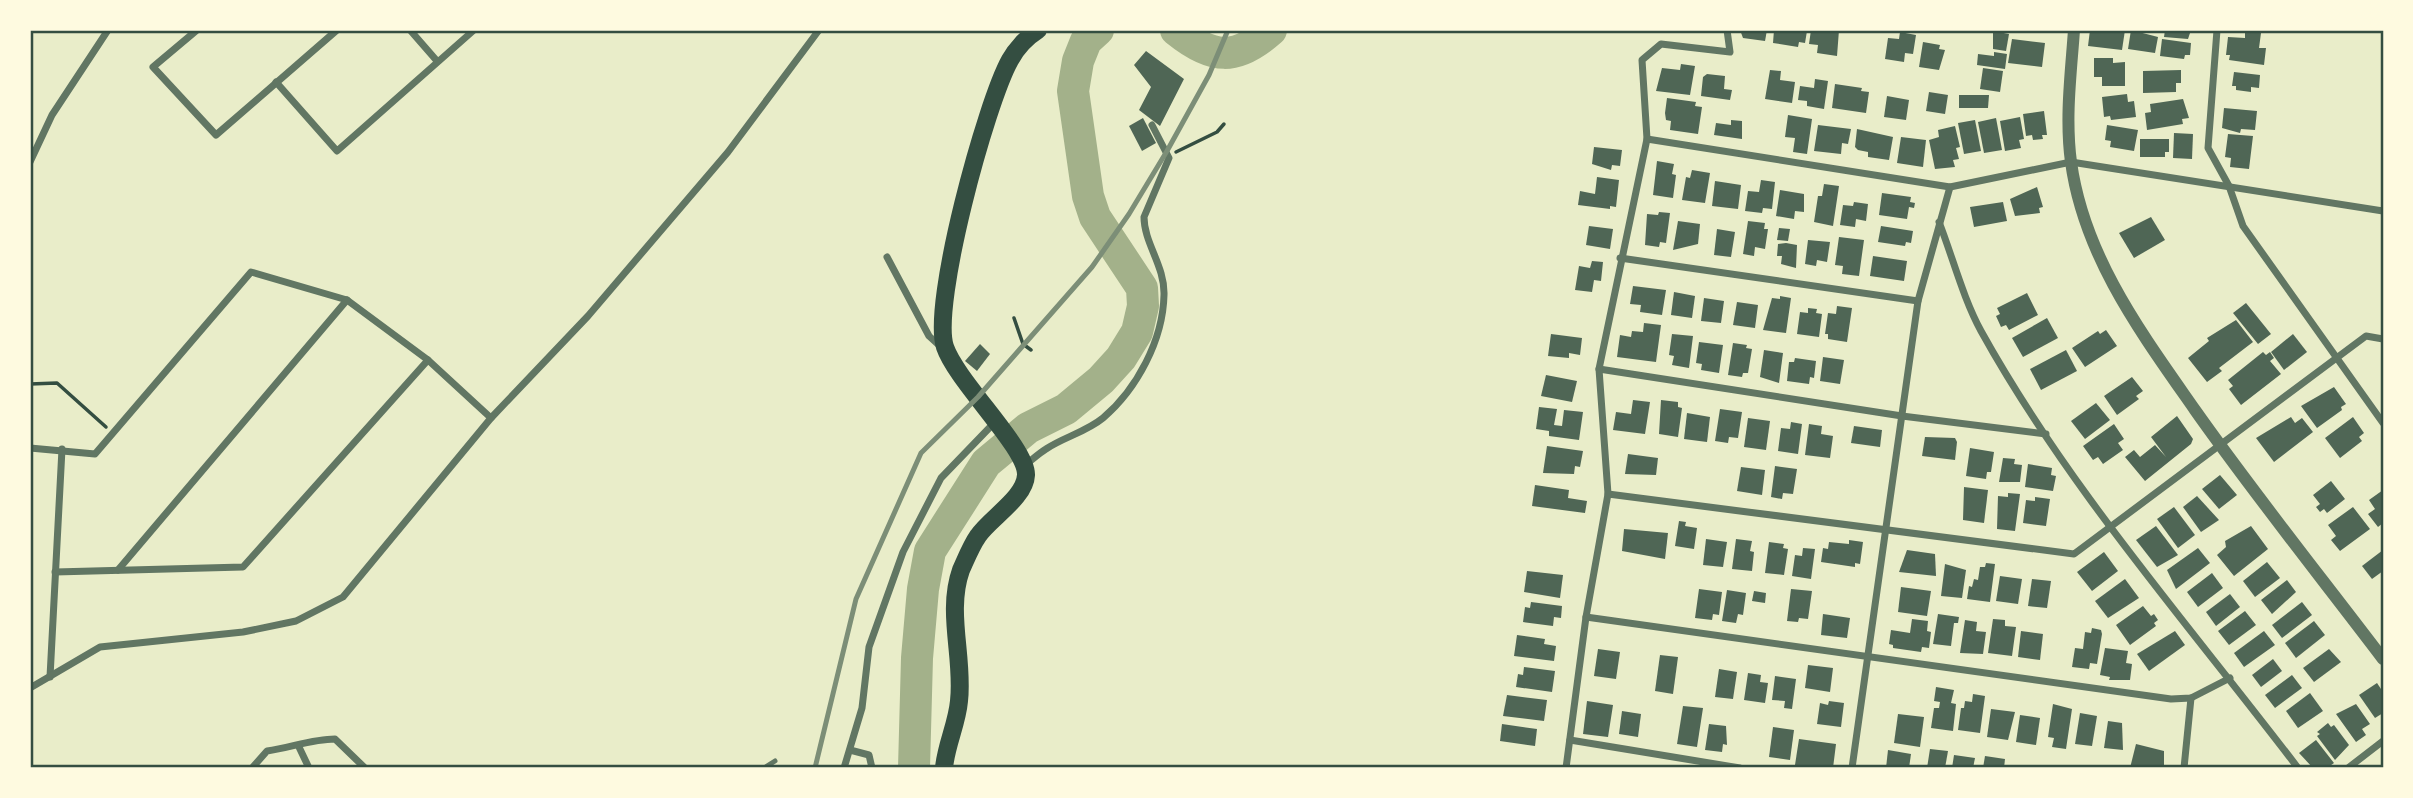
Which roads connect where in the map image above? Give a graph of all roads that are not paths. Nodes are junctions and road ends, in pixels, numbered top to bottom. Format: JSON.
{"nodes":[{"id":1,"x":108,"y":30,"type":"edge"},
{"id":2,"x":197,"y":30,"type":"edge"},
{"id":3,"x":337,"y":30,"type":"edge"},
{"id":4,"x":410,"y":30,"type":"edge"},
{"id":5,"x":474,"y":30,"type":"edge"},
{"id":6,"x":819,"y":30,"type":"edge"},
{"id":7,"x":1038,"y":30,"type":"edge"},
{"id":8,"x":1727,"y":30,"type":"edge"},
{"id":9,"x":2074,"y":30,"type":"edge"},
{"id":10,"x":2217,"y":30,"type":"edge"},
{"id":11,"x":437,"y":61,"type":"junction"},
{"id":12,"x":276,"y":82,"type":"junction"},
{"id":13,"x":1152,"y":125,"type":"dead end"},
{"id":14,"x":1647,"y":139,"type":"junction"},
{"id":15,"x":30,"y":162,"type":"edge"},
{"id":16,"x":2071,"y":162,"type":"junction"},
{"id":17,"x":2229,"y":186,"type":"junction"},
{"id":18,"x":1950,"y":187,"type":"junction"},
{"id":19,"x":2383,"y":211,"type":"edge"},
{"id":20,"x":1939,"y":222,"type":"junction"},
{"id":21,"x":887,"y":257,"type":"dead end"},
{"id":22,"x":1620,"y":258,"type":"junction"},
{"id":23,"x":347,"y":300,"type":"junction"},
{"id":24,"x":1918,"y":301,"type":"junction"},
{"id":25,"x":2383,"y":339,"type":"edge"},
{"id":26,"x":946,"y":347,"type":"junction"},
{"id":27,"x":428,"y":360,"type":"junction"},
{"id":28,"x":2338,"y":360,"type":"junction"},
{"id":29,"x":1599,"y":369,"type":"junction"},
{"id":30,"x":1902,"y":416,"type":"junction"},
{"id":31,"x":491,"y":418,"type":"junction"},
{"id":32,"x":2383,"y":423,"type":"edge"},
{"id":33,"x":999,"y":428,"type":"junction"},
{"id":34,"x":2046,"y":434,"type":"junction"},
{"id":35,"x":2221,"y":446,"type":"junction"},
{"id":36,"x":30,"y":448,"type":"edge"},
{"id":37,"x":62,"y":449,"type":"junction"},
{"id":38,"x":1023,"y":463,"type":"junction"},
{"id":39,"x":1608,"y":494,"type":"junction"},
{"id":40,"x":2110,"y":525,"type":"junction"},
{"id":41,"x":1888,"y":531,"type":"junction"},
{"id":42,"x":118,"y":570,"type":"junction"},
{"id":43,"x":55,"y":572,"type":"junction"},
{"id":44,"x":1586,"y":617,"type":"junction"},
{"id":45,"x":1868,"y":655,"type":"junction"},
{"id":46,"x":2383,"y":659,"type":"edge"},
{"id":47,"x":50,"y":677,"type":"junction"},
{"id":48,"x":2230,"y":678,"type":"junction"},
{"id":49,"x":30,"y":688,"type":"edge"},
{"id":50,"x":2190,"y":698,"type":"junction"},
{"id":51,"x":1570,"y":740,"type":"junction"},
{"id":52,"x":2383,"y":741,"type":"edge"},
{"id":53,"x":299,"y":747,"type":"junction"},
{"id":54,"x":850,"y":750,"type":"junction"},
{"id":55,"x":775,"y":761,"type":"dead end"},
{"id":56,"x":252,"y":768,"type":"edge"},
{"id":57,"x":309,"y":768,"type":"edge"},
{"id":58,"x":365,"y":768,"type":"edge"},
{"id":59,"x":764,"y":768,"type":"edge"},
{"id":60,"x":844,"y":768,"type":"edge"},
{"id":61,"x":872,"y":768,"type":"edge"},
{"id":62,"x":944,"y":768,"type":"edge"},
{"id":63,"x":1566,"y":768,"type":"edge"},
{"id":64,"x":1740,"y":768,"type":"edge"},
{"id":65,"x":1852,"y":768,"type":"edge"},
{"id":66,"x":2183,"y":768,"type":"edge"},
{"id":67,"x":2298,"y":768,"type":"edge"},
{"id":68,"x":2348,"y":768,"type":"edge"}],
"edges":[{"from":1,"to":15,"type":"street"},
{"from":2,"to":12,"type":"street"},
{"from":3,"to":12,"type":"street"},
{"from":4,"to":11,"type":"street"},
{"from":5,"to":11,"type":"street"},
{"from":6,"to":31,"type":"street"},
{"from":7,"to":26,"type":"highway"},
{"from":8,"to":14,"type":"street"},
{"from":9,"to":16,"type":"street"},
{"from":10,"to":17,"type":"street"},
{"from":11,"to":12,"type":"street"},
{"from":13,"to":38,"type":"street"},
{"from":14,"to":18,"type":"street"},
{"from":14,"to":22,"type":"street"},
{"from":16,"to":17,"type":"street"},
{"from":16,"to":18,"type":"street"},
{"from":16,"to":35,"type":"street"},
{"from":17,"to":19,"type":"street"},
{"from":17,"to":28,"type":"street"},
{"from":18,"to":20,"type":"street"},
{"from":20,"to":24,"type":"street"},
{"from":20,"to":34,"type":"street"},
{"from":21,"to":26,"type":"street"},
{"from":22,"to":24,"type":"street"},
{"from":22,"to":29,"type":"street"},
{"from":23,"to":27,"type":"street"},
{"from":23,"to":37,"type":"street"},
{"from":23,"to":42,"type":"street"},
{"from":24,"to":30,"type":"street"},
{"from":25,"to":28,"type":"street"},
{"from":26,"to":33,"type":"highway"},
{"from":27,"to":31,"type":"street"},
{"from":27,"to":42,"type":"street"},
{"from":28,"to":32,"type":"street"},
{"from":28,"to":35,"type":"street"},
{"from":29,"to":30,"type":"street"},
{"from":29,"to":39,"type":"street"},
{"from":30,"to":34,"type":"street"},
{"from":30,"to":41,"type":"street"},
{"from":31,"to":47,"type":"street"},
{"from":33,"to":38,"type":"highway"},
{"from":33,"to":54,"type":"street"},
{"from":34,"to":40,"type":"street"},
{"from":35,"to":40,"type":"street"},
{"from":35,"to":46,"type":"street"},
{"from":36,"to":37,"type":"street"},
{"from":37,"to":43,"type":"street"},
{"from":38,"to":62,"type":"highway"},
{"from":39,"to":41,"type":"street"},
{"from":39,"to":44,"type":"street"},
{"from":40,"to":41,"type":"street"},
{"from":40,"to":48,"type":"street"},
{"from":41,"to":45,"type":"street"},
{"from":42,"to":43,"type":"street"},
{"from":43,"to":47,"type":"street"},
{"from":44,"to":45,"type":"street"},
{"from":44,"to":51,"type":"street"},
{"from":45,"to":50,"type":"street"},
{"from":45,"to":65,"type":"street"},
{"from":47,"to":49,"type":"street"},
{"from":48,"to":50,"type":"street"},
{"from":48,"to":67,"type":"street"},
{"from":50,"to":66,"type":"street"},
{"from":51,"to":63,"type":"street"},
{"from":51,"to":64,"type":"street"},
{"from":52,"to":68,"type":"street"},
{"from":53,"to":56,"type":"street"},
{"from":53,"to":57,"type":"street"},
{"from":53,"to":58,"type":"street"},
{"from":54,"to":60,"type":"street"},
{"from":54,"to":61,"type":"street"},
{"from":55,"to":59,"type":"lane"}]}
